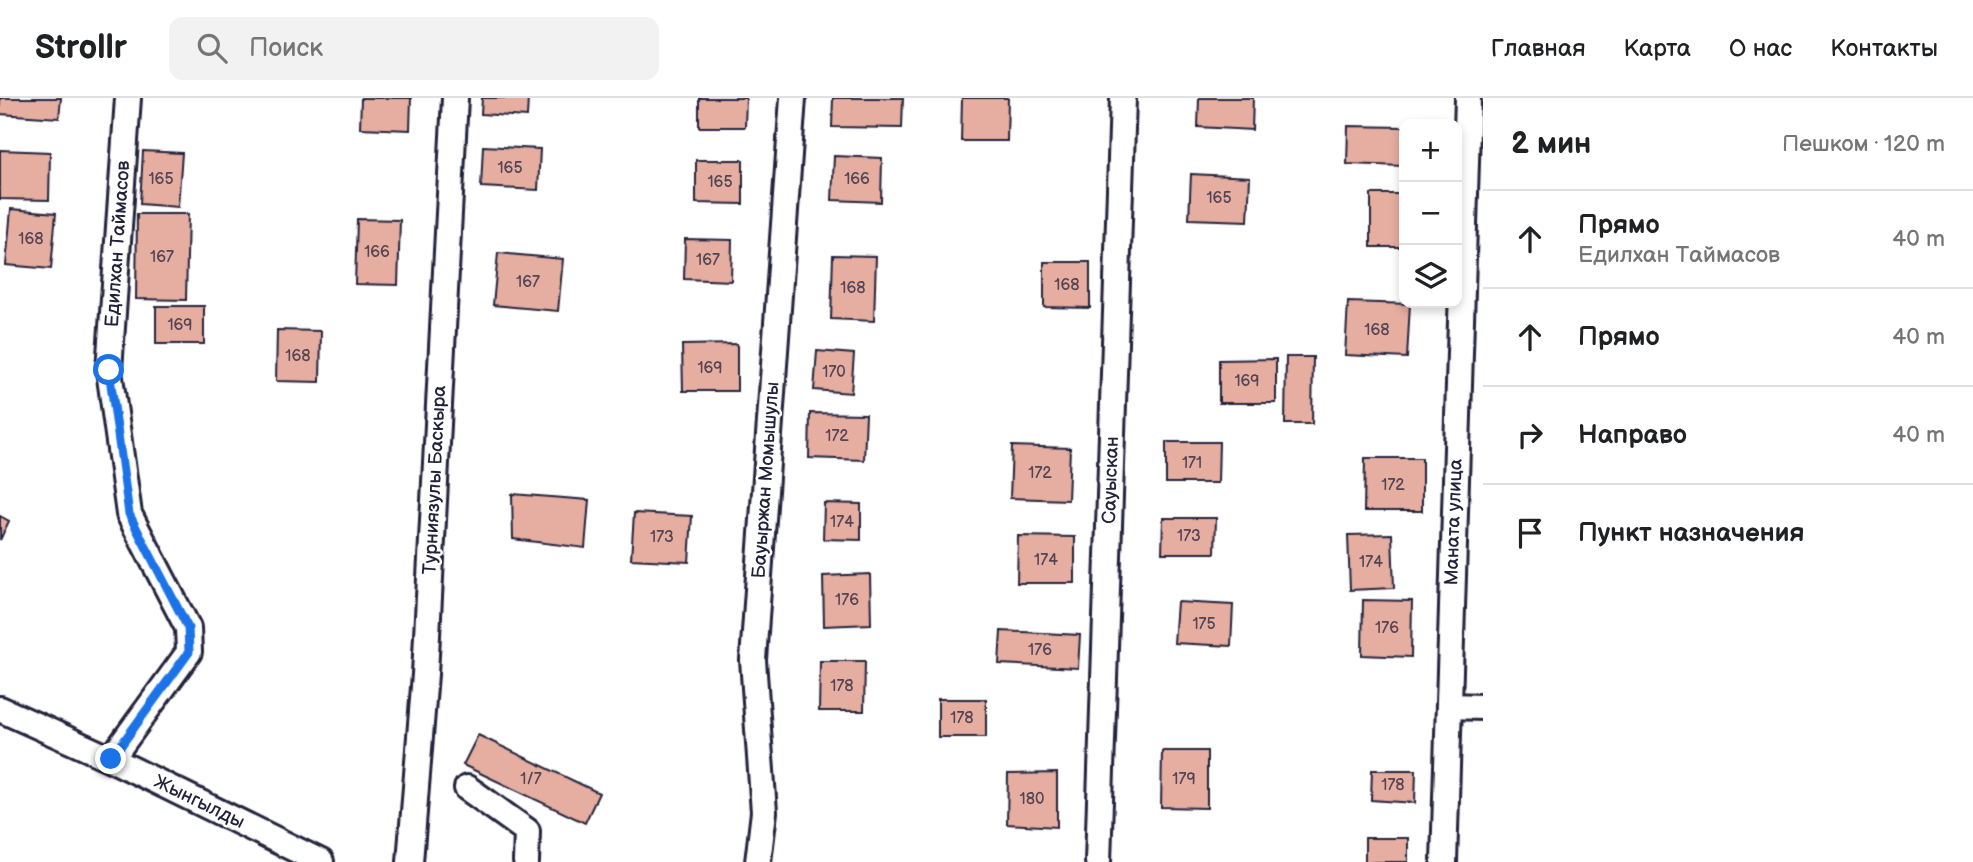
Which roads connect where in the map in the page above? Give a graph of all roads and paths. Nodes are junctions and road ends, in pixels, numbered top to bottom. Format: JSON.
{"nodes":[{"id":1,"x":128,"y":98,"type":"edge"},
{"id":2,"x":455,"y":98,"type":"edge"},
{"id":3,"x":793,"y":98,"type":"edge"},
{"id":4,"x":1123,"y":98,"type":"edge"},
{"id":5,"x":1468,"y":98,"type":"edge"},
{"id":6,"x":1449,"y":706,"type":"junction"},
{"id":7,"x":1483,"y":707,"type":"edge"},
{"id":8,"x":0,"y":709,"type":"edge"},
{"id":9,"x":111,"y":759,"type":"junction"},
{"id":10,"x":467,"y":788,"type":"dead end"},
{"id":11,"x":321,"y":862,"type":"edge"},
{"id":12,"x":410,"y":862,"type":"edge"},
{"id":13,"x":526,"y":862,"type":"edge"},
{"id":14,"x":758,"y":862,"type":"edge"},
{"id":15,"x":1098,"y":862,"type":"edge"},
{"id":16,"x":1444,"y":862,"type":"edge"}],
"edges":[{"from":1,"to":9,"type":"street","name":"Едилхан Таймасов"},
{"from":2,"to":12,"type":"street","name":"Турниязулы Баскыра"},
{"from":3,"to":14,"type":"street","name":"Бауыржан Момышулы"},
{"from":4,"to":15,"type":"street","name":"Сауыскан"},
{"from":5,"to":6,"type":"street","name":"Маната улица"},
{"from":6,"to":7,"type":"street"},
{"from":6,"to":16,"type":"street","name":"Маната улица"},
{"from":8,"to":9,"type":"street","name":"Жынгылды"},
{"from":9,"to":11,"type":"street","name":"Жынгылды"},
{"from":10,"to":13,"type":"street"}]}
